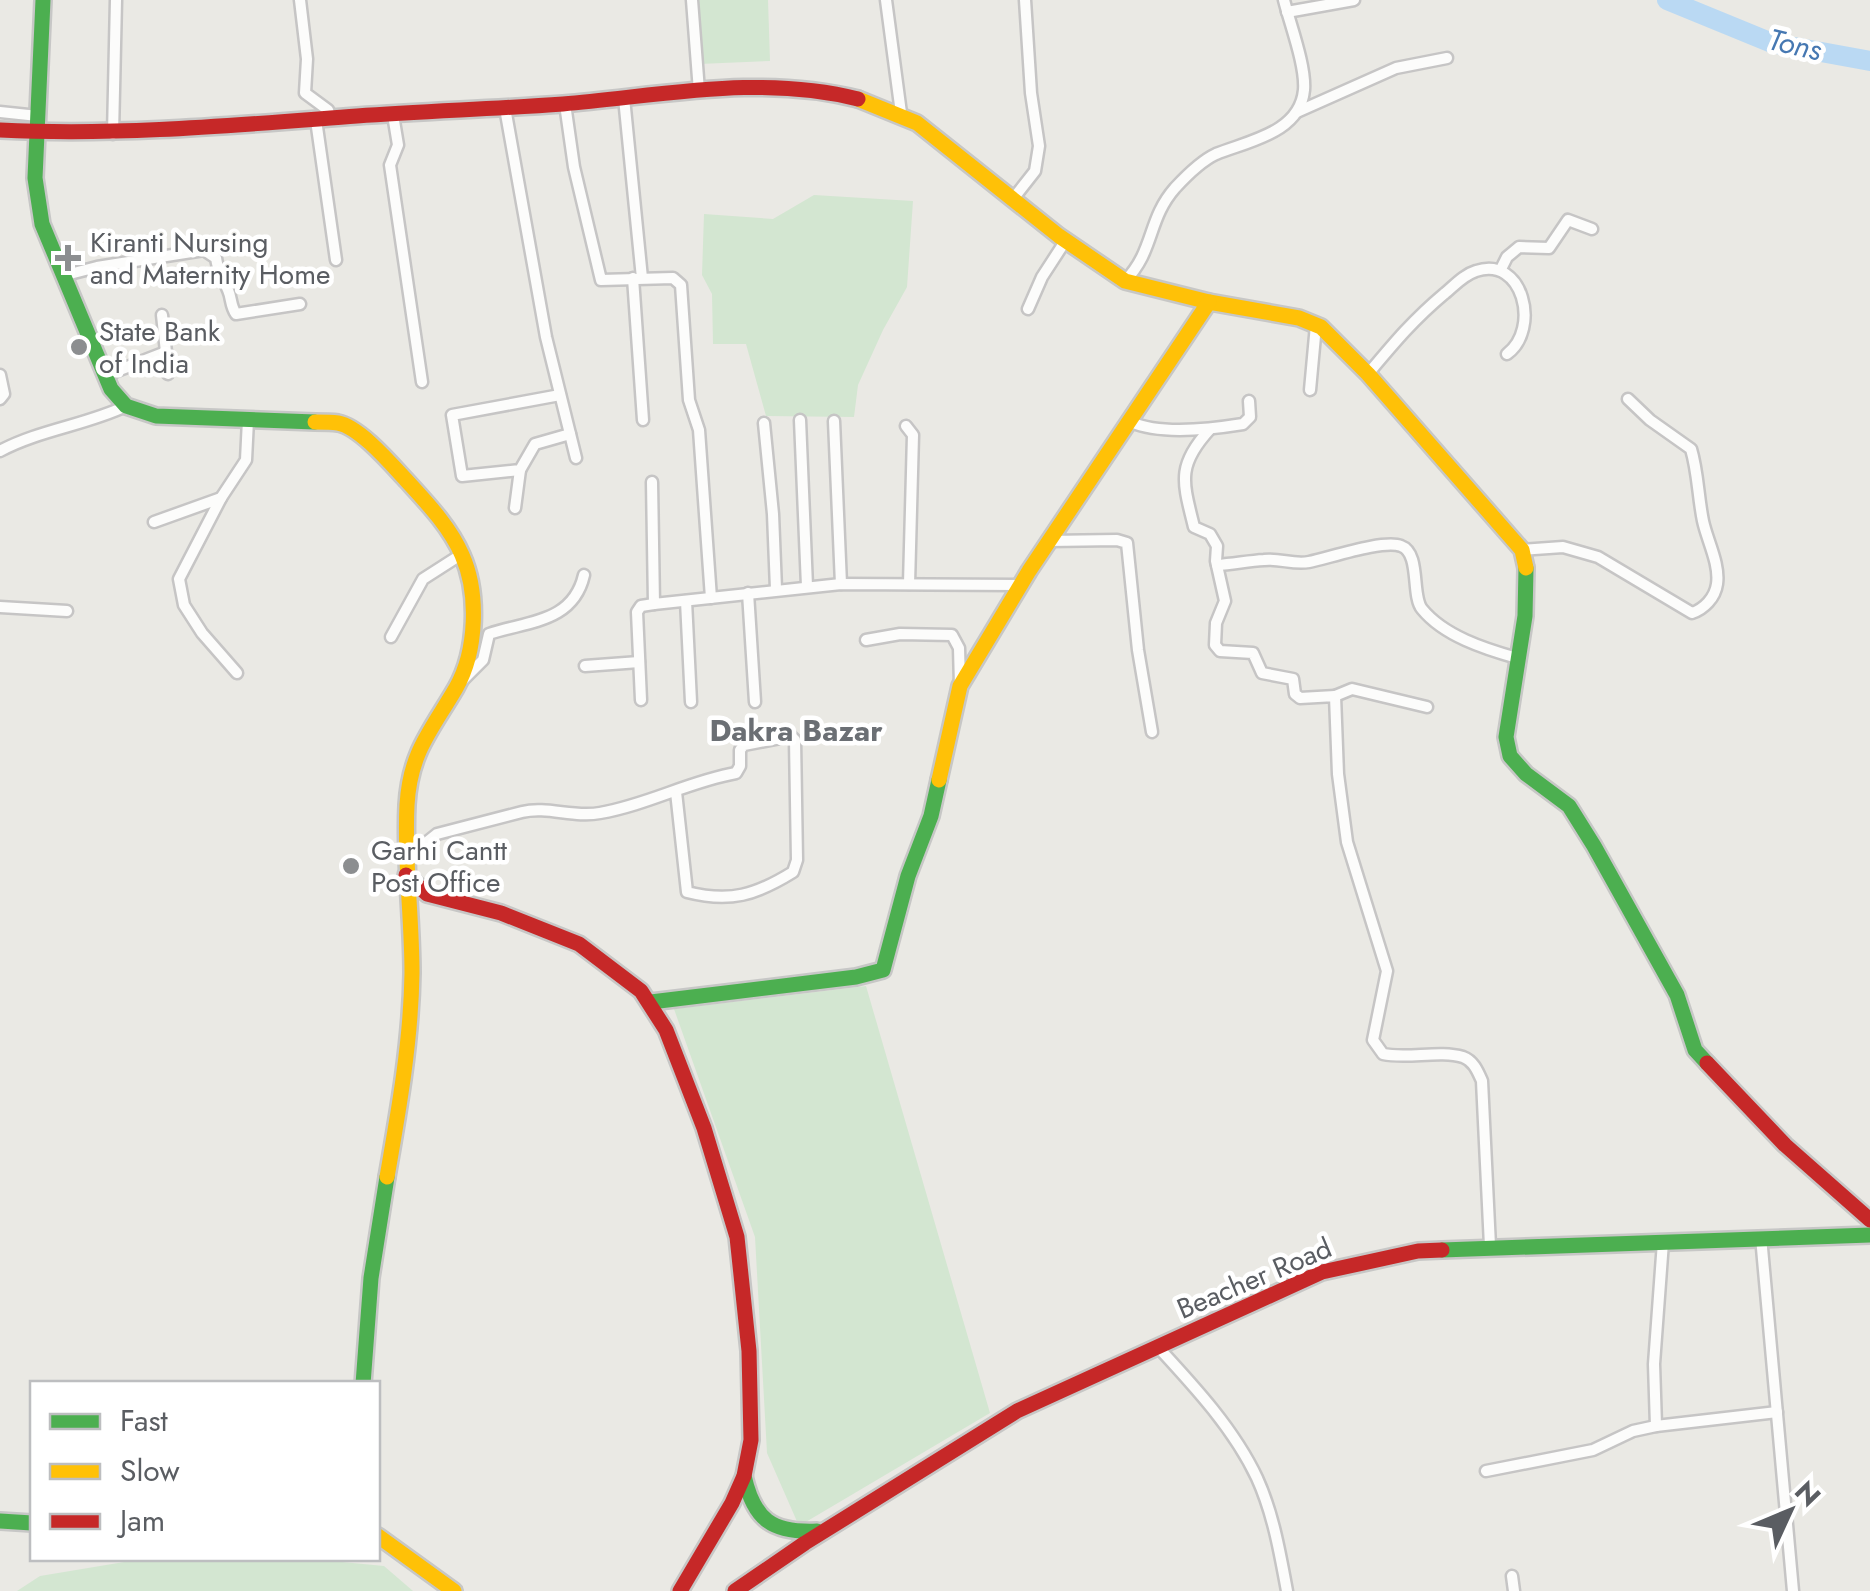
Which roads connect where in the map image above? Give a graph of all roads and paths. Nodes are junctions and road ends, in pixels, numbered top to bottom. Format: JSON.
{"nodes":[{"id":1,"x":44,"y":0,"type":"edge"},
{"id":2,"x":116,"y":0,"type":"edge"},
{"id":3,"x":300,"y":0,"type":"edge"},
{"id":4,"x":692,"y":0,"type":"edge"},
{"id":5,"x":886,"y":0,"type":"edge"},
{"id":6,"x":1025,"y":0,"type":"edge"},
{"id":7,"x":1354,"y":0,"type":"edge"},
{"id":8,"x":1286,"y":6,"type":"edge"},
{"id":9,"x":1447,"y":58,"type":"dead end"},
{"id":10,"x":699,"y":91,"type":"junction"},
{"id":11,"x":624,"y":98,"type":"junction"},
{"id":12,"x":565,"y":104,"type":"junction"},
{"id":13,"x":504,"y":108,"type":"junction"},
{"id":14,"x":0,"y":112,"type":"edge"},
{"id":15,"x":1297,"y":112,"type":"junction"},
{"id":16,"x":901,"y":113,"type":"junction"},
{"id":17,"x":394,"y":114,"type":"junction"},
{"id":18,"x":324,"y":119,"type":"junction"},
{"id":19,"x":37,"y":124,"type":"junction"},
{"id":20,"x":0,"y":130,"type":"edge"},
{"id":21,"x":113,"y":135,"type":"junction"},
{"id":22,"x":1014,"y":199,"type":"junction"},
{"id":23,"x":1592,"y":229,"type":"dead end"},
{"id":24,"x":1066,"y":240,"type":"junction"},
{"id":25,"x":336,"y":260,"type":"dead end"},
{"id":26,"x":1501,"y":269,"type":"junction"},
{"id":27,"x":62,"y":276,"type":"junction"},
{"id":28,"x":638,"y":278,"type":"junction"},
{"id":29,"x":1125,"y":281,"type":"junction"},
{"id":30,"x":1209,"y":302,"type":"junction"},
{"id":31,"x":300,"y":304,"type":"dead end"},
{"id":32,"x":1028,"y":310,"type":"dead end"},
{"id":33,"x":162,"y":315,"type":"dead end"},
{"id":34,"x":1316,"y":324,"type":"junction"},
{"id":35,"x":166,"y":352,"type":"junction"},
{"id":36,"x":1507,"y":354,"type":"dead end"},
{"id":37,"x":168,"y":374,"type":"dead end"},
{"id":38,"x":1368,"y":374,"type":"junction"},
{"id":39,"x":0,"y":375,"type":"edge"},
{"id":40,"x":104,"y":376,"type":"junction"},
{"id":41,"x":422,"y":382,"type":"dead end"},
{"id":42,"x":1310,"y":390,"type":"dead end"},
{"id":43,"x":560,"y":395,"type":"junction"},
{"id":44,"x":0,"y":399,"type":"edge"},
{"id":45,"x":1628,"y":399,"type":"dead end"},
{"id":46,"x":1248,"y":401,"type":"dead end"},
{"id":47,"x":126,"y":406,"type":"junction"},
{"id":48,"x":248,"y":420,"type":"junction"},
{"id":49,"x":643,"y":420,"type":"dead end"},
{"id":50,"x":800,"y":420,"type":"dead end"},
{"id":51,"x":834,"y":421,"type":"dead end"},
{"id":52,"x":1131,"y":422,"type":"junction"},
{"id":53,"x":764,"y":423,"type":"dead end"},
{"id":54,"x":906,"y":426,"type":"dead end"},
{"id":55,"x":1210,"y":428,"type":"junction"},
{"id":56,"x":570,"y":434,"type":"junction"},
{"id":57,"x":0,"y":450,"type":"edge"},
{"id":58,"x":576,"y":458,"type":"dead end"},
{"id":59,"x":520,"y":470,"type":"junction"},
{"id":60,"x":652,"y":482,"type":"dead end"},
{"id":61,"x":221,"y":498,"type":"junction"},
{"id":62,"x":515,"y":508,"type":"dead end"},
{"id":63,"x":154,"y":522,"type":"dead end"},
{"id":64,"x":1049,"y":541,"type":"junction"},
{"id":65,"x":1522,"y":550,"type":"junction"},
{"id":66,"x":462,"y":554,"type":"junction"},
{"id":67,"x":1217,"y":565,"type":"junction"},
{"id":68,"x":584,"y":575,"type":"dead end"},
{"id":69,"x":841,"y":584,"type":"junction"},
{"id":70,"x":908,"y":584,"type":"junction"},
{"id":71,"x":807,"y":586,"type":"junction"},
{"id":72,"x":1021,"y":586,"type":"junction"},
{"id":73,"x":776,"y":589,"type":"junction"},
{"id":74,"x":748,"y":593,"type":"junction"},
{"id":75,"x":711,"y":598,"type":"junction"},
{"id":76,"x":686,"y":600,"type":"junction"},
{"id":77,"x":654,"y":604,"type":"junction"},
{"id":78,"x":0,"y":607,"type":"edge"},
{"id":79,"x":67,"y":611,"type":"dead end"},
{"id":80,"x":392,"y":638,"type":"dead end"},
{"id":81,"x":866,"y":640,"type":"dead end"},
{"id":82,"x":1517,"y":658,"type":"junction"},
{"id":83,"x":639,"y":662,"type":"junction"},
{"id":84,"x":585,"y":666,"type":"dead end"},
{"id":85,"x":237,"y":674,"type":"dead end"},
{"id":86,"x":456,"y":685,"type":"junction"},
{"id":87,"x":960,"y":686,"type":"junction"},
{"id":88,"x":1334,"y":696,"type":"junction"},
{"id":89,"x":641,"y":700,"type":"dead end"},
{"id":90,"x":691,"y":702,"type":"dead end"},
{"id":91,"x":755,"y":702,"type":"dead end"},
{"id":92,"x":1427,"y":707,"type":"dead end"},
{"id":93,"x":1152,"y":732,"type":"dead end"},
{"id":94,"x":676,"y":792,"type":"junction"},
{"id":95,"x":406,"y":858,"type":"junction"},
{"id":96,"x":406,"y":876,"type":"junction"},
{"id":97,"x":651,"y":1002,"type":"junction"},
{"id":98,"x":1870,"y":1220,"type":"edge"},
{"id":99,"x":1870,"y":1235,"type":"edge"},
{"id":100,"x":1761,"y":1236,"type":"junction"},
{"id":101,"x":1663,"y":1242,"type":"junction"},
{"id":102,"x":1490,"y":1246,"type":"junction"},
{"id":103,"x":1158,"y":1347,"type":"junction"},
{"id":104,"x":363,"y":1381,"type":"edge"},
{"id":105,"x":1777,"y":1412,"type":"junction"},
{"id":106,"x":1656,"y":1426,"type":"junction"},
{"id":107,"x":1486,"y":1471,"type":"dead end"},
{"id":108,"x":744,"y":1476,"type":"junction"},
{"id":109,"x":0,"y":1520,"type":"edge"},
{"id":110,"x":30,"y":1522,"type":"edge"},
{"id":111,"x":826,"y":1530,"type":"junction"},
{"id":112,"x":380,"y":1537,"type":"edge"},
{"id":113,"x":1512,"y":1576,"type":"dead end"},
{"id":114,"x":454,"y":1591,"type":"edge"},
{"id":115,"x":680,"y":1591,"type":"edge"},
{"id":116,"x":735,"y":1591,"type":"edge"},
{"id":117,"x":1288,"y":1591,"type":"edge"},
{"id":118,"x":1514,"y":1591,"type":"edge"},
{"id":119,"x":1793,"y":1591,"type":"edge"}],
"edges":[{"from":1,"to":19,"type":"street"},
{"from":2,"to":21,"type":"street"},
{"from":3,"to":18,"type":"street"},
{"from":4,"to":10,"type":"street"},
{"from":5,"to":16,"type":"street"},
{"from":6,"to":22,"type":"street"},
{"from":7,"to":8,"type":"street"},
{"from":8,"to":15,"type":"street"},
{"from":9,"to":15,"type":"street"},
{"from":10,"to":11,"type":"street"},
{"from":10,"to":16,"type":"street"},
{"from":11,"to":12,"type":"street"},
{"from":11,"to":28,"type":"street"},
{"from":12,"to":13,"type":"street"},
{"from":12,"to":28,"type":"street"},
{"from":13,"to":17,"type":"street"},
{"from":13,"to":43,"type":"street"},
{"from":14,"to":19,"type":"street"},
{"from":15,"to":29,"type":"street"},
{"from":16,"to":22,"type":"street"},
{"from":17,"to":18,"type":"street"},
{"from":17,"to":41,"type":"street"},
{"from":18,"to":21,"type":"street"},
{"from":18,"to":25,"type":"street"},
{"from":19,"to":20,"type":"street"},
{"from":19,"to":21,"type":"street"},
{"from":19,"to":27,"type":"street"},
{"from":22,"to":24,"type":"street"},
{"from":23,"to":26,"type":"street"},
{"from":24,"to":29,"type":"street"},
{"from":24,"to":32,"type":"street"},
{"from":26,"to":36,"type":"street"},
{"from":26,"to":38,"type":"street"},
{"from":27,"to":31,"type":"street"},
{"from":27,"to":40,"type":"street"},
{"from":28,"to":49,"type":"street"},
{"from":28,"to":75,"type":"street"},
{"from":29,"to":30,"type":"street"},
{"from":30,"to":34,"type":"street"},
{"from":30,"to":52,"type":"street"},
{"from":33,"to":35,"type":"street"},
{"from":34,"to":38,"type":"street"},
{"from":34,"to":42,"type":"street"},
{"from":35,"to":37,"type":"street"},
{"from":35,"to":40,"type":"street"},
{"from":38,"to":65,"type":"street"},
{"from":39,"to":44,"type":"street"},
{"from":40,"to":47,"type":"street"},
{"from":43,"to":56,"type":"street"},
{"from":43,"to":59,"type":"street"},
{"from":45,"to":65,"type":"street"},
{"from":46,"to":55,"type":"street"},
{"from":47,"to":48,"type":"street"},
{"from":47,"to":57,"type":"street"},
{"from":48,"to":61,"type":"street"},
{"from":48,"to":66,"type":"street"},
{"from":50,"to":71,"type":"street"},
{"from":51,"to":69,"type":"street"},
{"from":52,"to":55,"type":"street"},
{"from":52,"to":64,"type":"street"},
{"from":53,"to":73,"type":"street"},
{"from":54,"to":70,"type":"street"},
{"from":55,"to":67,"type":"street"},
{"from":56,"to":58,"type":"street"},
{"from":56,"to":59,"type":"street"},
{"from":59,"to":62,"type":"street"},
{"from":60,"to":77,"type":"street"},
{"from":61,"to":63,"type":"street"},
{"from":61,"to":85,"type":"street"},
{"from":64,"to":72,"type":"street"},
{"from":64,"to":93,"type":"street"},
{"from":65,"to":82,"type":"street"},
{"from":66,"to":80,"type":"street"},
{"from":66,"to":86,"type":"street"},
{"from":67,"to":82,"type":"street"},
{"from":67,"to":88,"type":"street"},
{"from":68,"to":86,"type":"street"},
{"from":69,"to":70,"type":"street"},
{"from":69,"to":71,"type":"street"},
{"from":70,"to":72,"type":"street"},
{"from":71,"to":73,"type":"street"},
{"from":72,"to":87,"type":"street"},
{"from":73,"to":74,"type":"street"},
{"from":74,"to":75,"type":"street"},
{"from":74,"to":91,"type":"street"},
{"from":75,"to":76,"type":"street"},
{"from":76,"to":77,"type":"street"},
{"from":76,"to":90,"type":"street"},
{"from":77,"to":83,"type":"street"},
{"from":78,"to":79,"type":"street"},
{"from":81,"to":87,"type":"street"},
{"from":82,"to":98,"type":"street"},
{"from":83,"to":84,"type":"street"},
{"from":83,"to":89,"type":"street"},
{"from":86,"to":95,"type":"street"},
{"from":87,"to":97,"type":"street"},
{"from":88,"to":92,"type":"street"},
{"from":88,"to":102,"type":"street"},
{"from":94,"to":94,"type":"street"},
{"from":94,"to":95,"type":"street"},
{"from":95,"to":96,"type":"street"},
{"from":96,"to":97,"type":"street"},
{"from":96,"to":104,"type":"street"},
{"from":97,"to":108,"type":"street"},
{"from":99,"to":100,"type":"street","name":"Beacher Road"},
{"from":100,"to":101,"type":"street","name":"Beacher Road"},
{"from":100,"to":105,"type":"street"},
{"from":101,"to":102,"type":"street","name":"Beacher Road"},
{"from":101,"to":106,"type":"street"},
{"from":102,"to":103,"type":"street","name":"Beacher Road"},
{"from":103,"to":111,"type":"street","name":"Beacher Road"},
{"from":103,"to":117,"type":"street"},
{"from":105,"to":106,"type":"street"},
{"from":105,"to":119,"type":"street"},
{"from":106,"to":107,"type":"street"},
{"from":108,"to":111,"type":"street"},
{"from":108,"to":115,"type":"street"},
{"from":109,"to":110,"type":"street"},
{"from":111,"to":116,"type":"street","name":"Beacher Road"},
{"from":112,"to":114,"type":"street"},
{"from":113,"to":118,"type":"street"}]}
